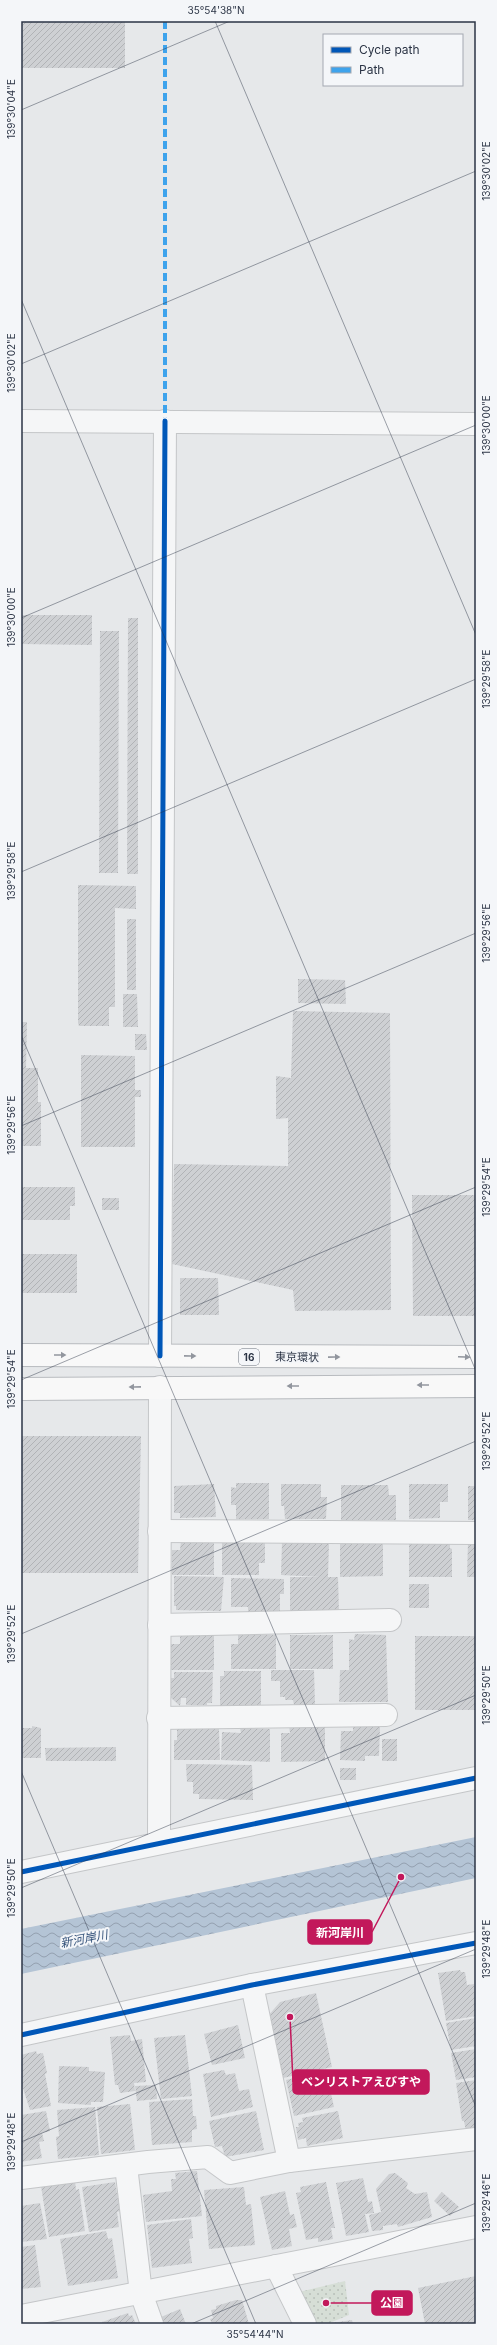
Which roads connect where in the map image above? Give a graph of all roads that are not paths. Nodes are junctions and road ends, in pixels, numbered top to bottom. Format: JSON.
{"nodes":[{"id":1,"x":165,"y":421,"type":"junction"},
{"id":2,"x":21,"y":422,"type":"edge"},
{"id":3,"x":476,"y":424,"type":"edge"},
{"id":4,"x":21,"y":1355,"type":"edge"},
{"id":5,"x":160,"y":1356,"type":"junction"},
{"id":6,"x":476,"y":1357,"type":"edge"},
{"id":7,"x":476,"y":1386,"type":"edge"},
{"id":8,"x":160,"y":1387,"type":"junction"},
{"id":9,"x":21,"y":1389,"type":"edge"},
{"id":10,"x":160,"y":1531,"type":"junction"},
{"id":11,"x":476,"y":1533,"type":"edge"},
{"id":12,"x":390,"y":1620,"type":"dead end"},
{"id":13,"x":159,"y":1625,"type":"junction"},
{"id":14,"x":386,"y":1715,"type":"dead end"},
{"id":15,"x":158,"y":1718,"type":"junction"},
{"id":16,"x":476,"y":1778,"type":"edge"},
{"id":17,"x":159,"y":1843,"type":"junction"},
{"id":18,"x":21,"y":1872,"type":"edge"},
{"id":19,"x":476,"y":1943,"type":"edge"},
{"id":20,"x":252,"y":1986,"type":"junction"},
{"id":21,"x":21,"y":2035,"type":"edge"},
{"id":22,"x":476,"y":2139,"type":"edge"},
{"id":23,"x":289,"y":2161,"type":"junction"},
{"id":24,"x":126,"y":2166,"type":"junction"},
{"id":25,"x":21,"y":2178,"type":"edge"},
{"id":26,"x":476,"y":2227,"type":"edge"},
{"id":27,"x":276,"y":2266,"type":"junction"},
{"id":28,"x":141,"y":2293,"type":"junction"},
{"id":29,"x":21,"y":2316,"type":"edge"},
{"id":30,"x":152,"y":2324,"type":"edge"},
{"id":31,"x":305,"y":2324,"type":"edge"}],
"edges":[{"from":1,"to":2,"type":"street"},
{"from":1,"to":3,"type":"street"},
{"from":1,"to":5,"type":"street"},
{"from":4,"to":5,"type":"highway","name":"東京環状","number":"16","one_way":true},
{"from":5,"to":6,"type":"highway","name":"東京環状","number":"16","one_way":true},
{"from":7,"to":8,"type":"highway","one_way":true},
{"from":8,"to":9,"type":"highway","one_way":true},
{"from":8,"to":10,"type":"street"},
{"from":10,"to":11,"type":"street"},
{"from":10,"to":13,"type":"street"},
{"from":12,"to":13,"type":"street"},
{"from":13,"to":15,"type":"street"},
{"from":14,"to":15,"type":"street"},
{"from":15,"to":17,"type":"street"},
{"from":16,"to":17,"type":"street"},
{"from":17,"to":18,"type":"street"},
{"from":19,"to":20,"type":"street"},
{"from":20,"to":21,"type":"street"},
{"from":20,"to":23,"type":"street"},
{"from":22,"to":23,"type":"street"},
{"from":23,"to":24,"type":"street"},
{"from":24,"to":25,"type":"street"},
{"from":24,"to":28,"type":"street"},
{"from":26,"to":27,"type":"street"},
{"from":27,"to":28,"type":"street"},
{"from":27,"to":31,"type":"street"},
{"from":28,"to":29,"type":"street"},
{"from":28,"to":30,"type":"street"}]}
